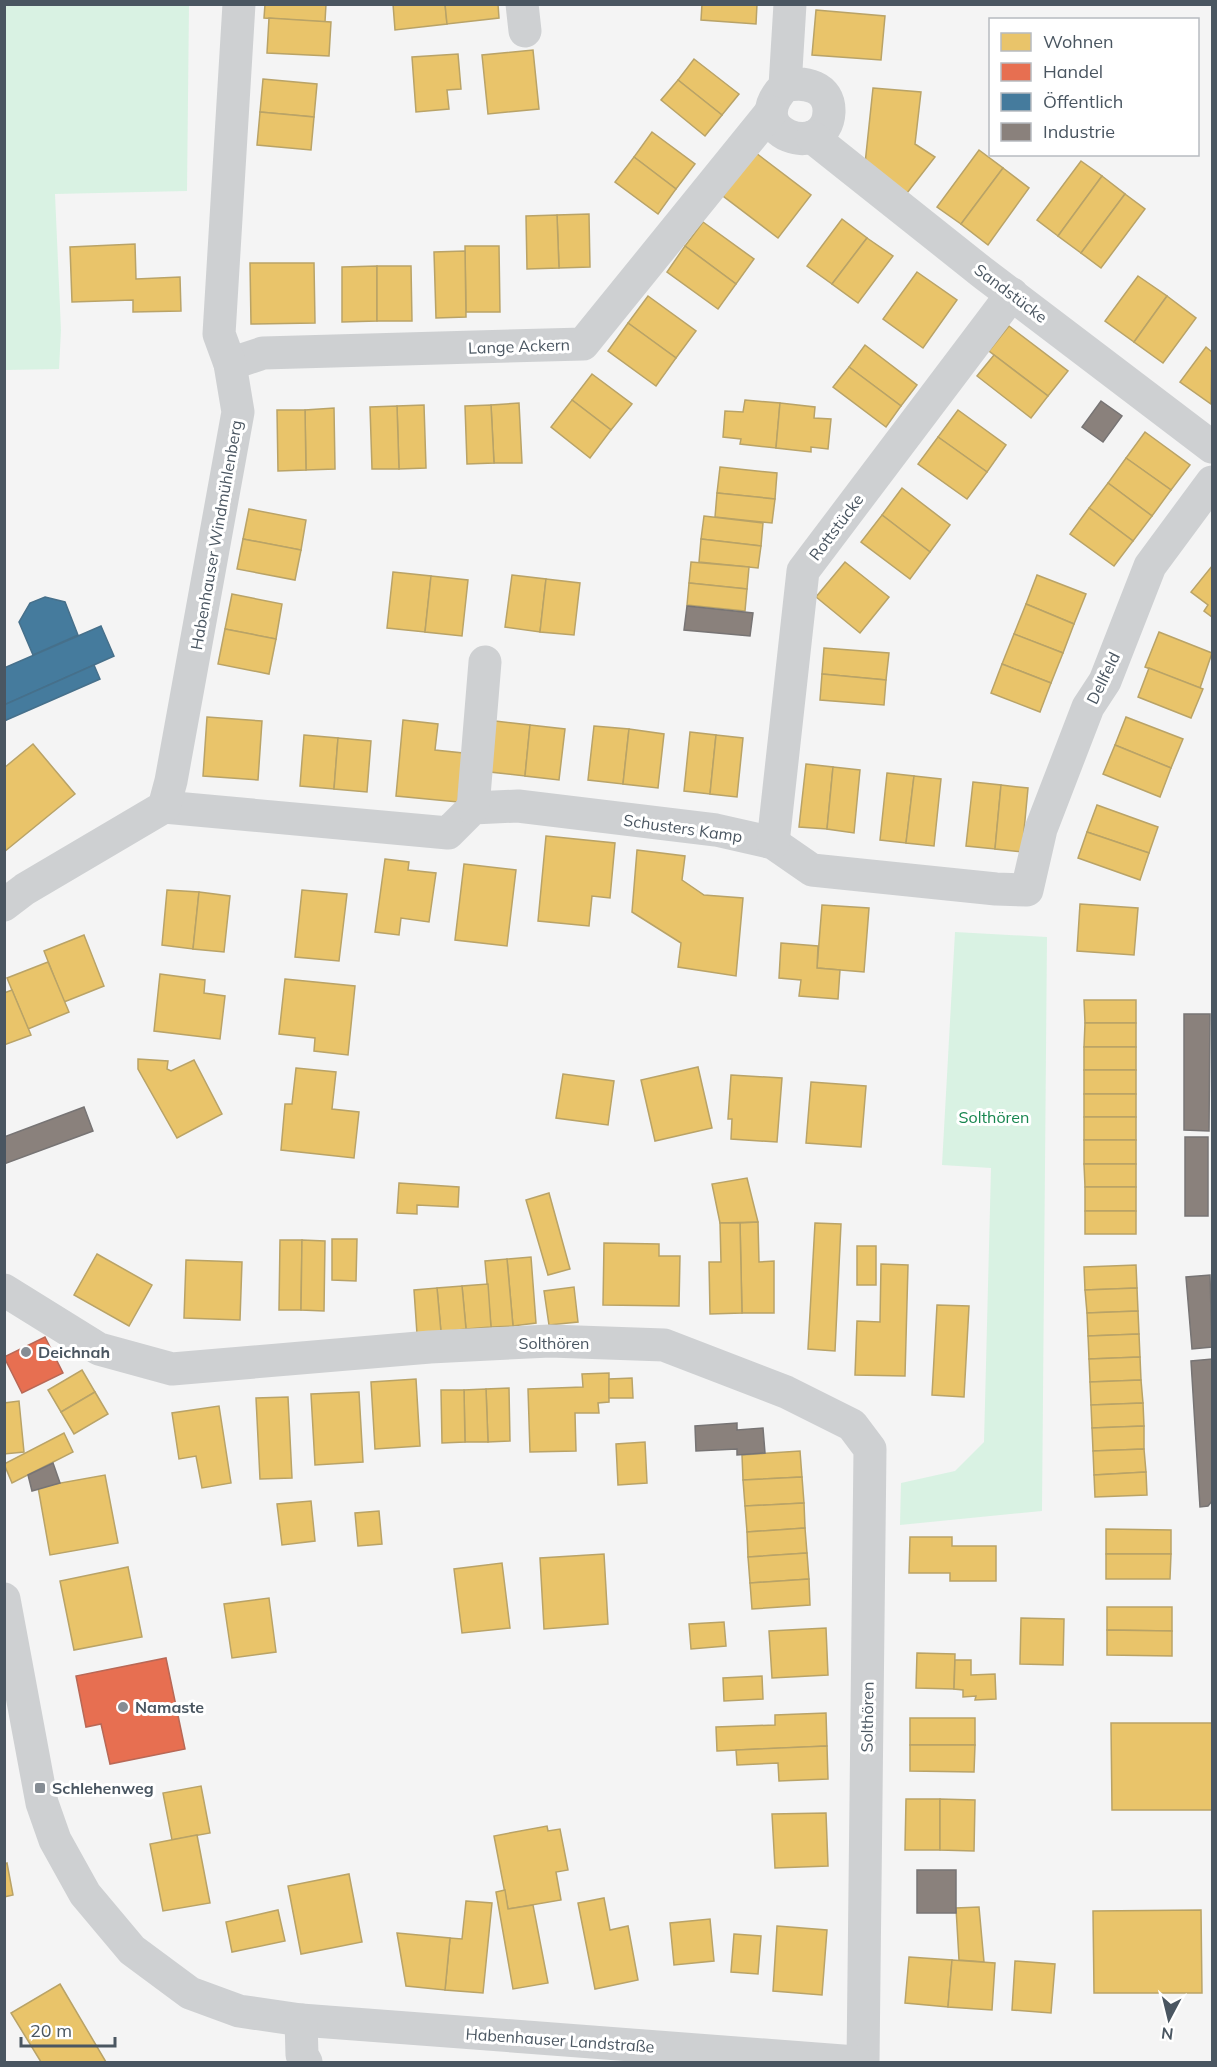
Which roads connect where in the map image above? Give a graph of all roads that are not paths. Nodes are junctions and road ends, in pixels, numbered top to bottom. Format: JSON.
{"nodes":[{"id":1,"x":239,"y":4,"type":"edge"},
{"id":2,"x":790,"y":4,"type":"edge"},
{"id":3,"x":778,"y":99,"type":"junction"},
{"id":4,"x":812,"y":137,"type":"junction"},
{"id":5,"x":1012,"y":294,"type":"junction"},
{"id":6,"x":230,"y":364,"type":"junction"},
{"id":7,"x":1212,"y":447,"type":"edge"},
{"id":8,"x":1212,"y":482,"type":"edge"},
{"id":9,"x":485,"y":662,"type":"dead end"},
{"id":10,"x":164,"y":807,"type":"junction"},
{"id":11,"x":473,"y":808,"type":"junction"},
{"id":12,"x":773,"y":843,"type":"junction"},
{"id":13,"x":1027,"y":890,"type":"joint"},
{"id":14,"x":4,"y":905,"type":"edge"},
{"id":15,"x":4,"y":1290,"type":"edge"},
{"id":16,"x":44,"y":1312,"type":"junction"},
{"id":17,"x":4,"y":1316,"type":"edge"},
{"id":18,"x":4,"y":1599,"type":"edge"},
{"id":19,"x":300,"y":2020,"type":"junction"},
{"id":20,"x":306,"y":2062,"type":"edge"},
{"id":21,"x":856,"y":2062,"type":"edge"},
{"id":22,"x":863,"y":2062,"type":"edge"}],
"edges":[{"from":1,"to":6,"type":"street","name":"Habenhauser Windmühlenberg"},
{"from":2,"to":3,"type":"street"},
{"from":3,"to":4,"type":"street"},
{"from":3,"to":4,"type":"street"},
{"from":3,"to":6,"type":"street","name":"Lange Ackern"},
{"from":4,"to":5,"type":"street","name":"Sandstücke"},
{"from":5,"to":7,"type":"street","name":"Sandstücke"},
{"from":5,"to":12,"type":"street","name":"Rottstücke"},
{"from":6,"to":10,"type":"street","name":"Habenhauser Windmühlenberg"},
{"from":8,"to":13,"type":"street","name":"Dellfeld"},
{"from":9,"to":11,"type":"street"},
{"from":10,"to":11,"type":"street"},
{"from":10,"to":14,"type":"street"},
{"from":11,"to":12,"type":"street","name":"Schusters Kamp"},
{"from":12,"to":13,"type":"street","name":"Schusters Kamp"},
{"from":15,"to":16,"type":"street","name":"Solthören"},
{"from":16,"to":17,"type":"street"},
{"from":16,"to":22,"type":"street","name":"Solthören"},
{"from":18,"to":19,"type":"street","name":"Habenhauser Landstraße"},
{"from":19,"to":20,"type":"street"},
{"from":19,"to":21,"type":"street","name":"Habenhauser Landstraße"}]}
